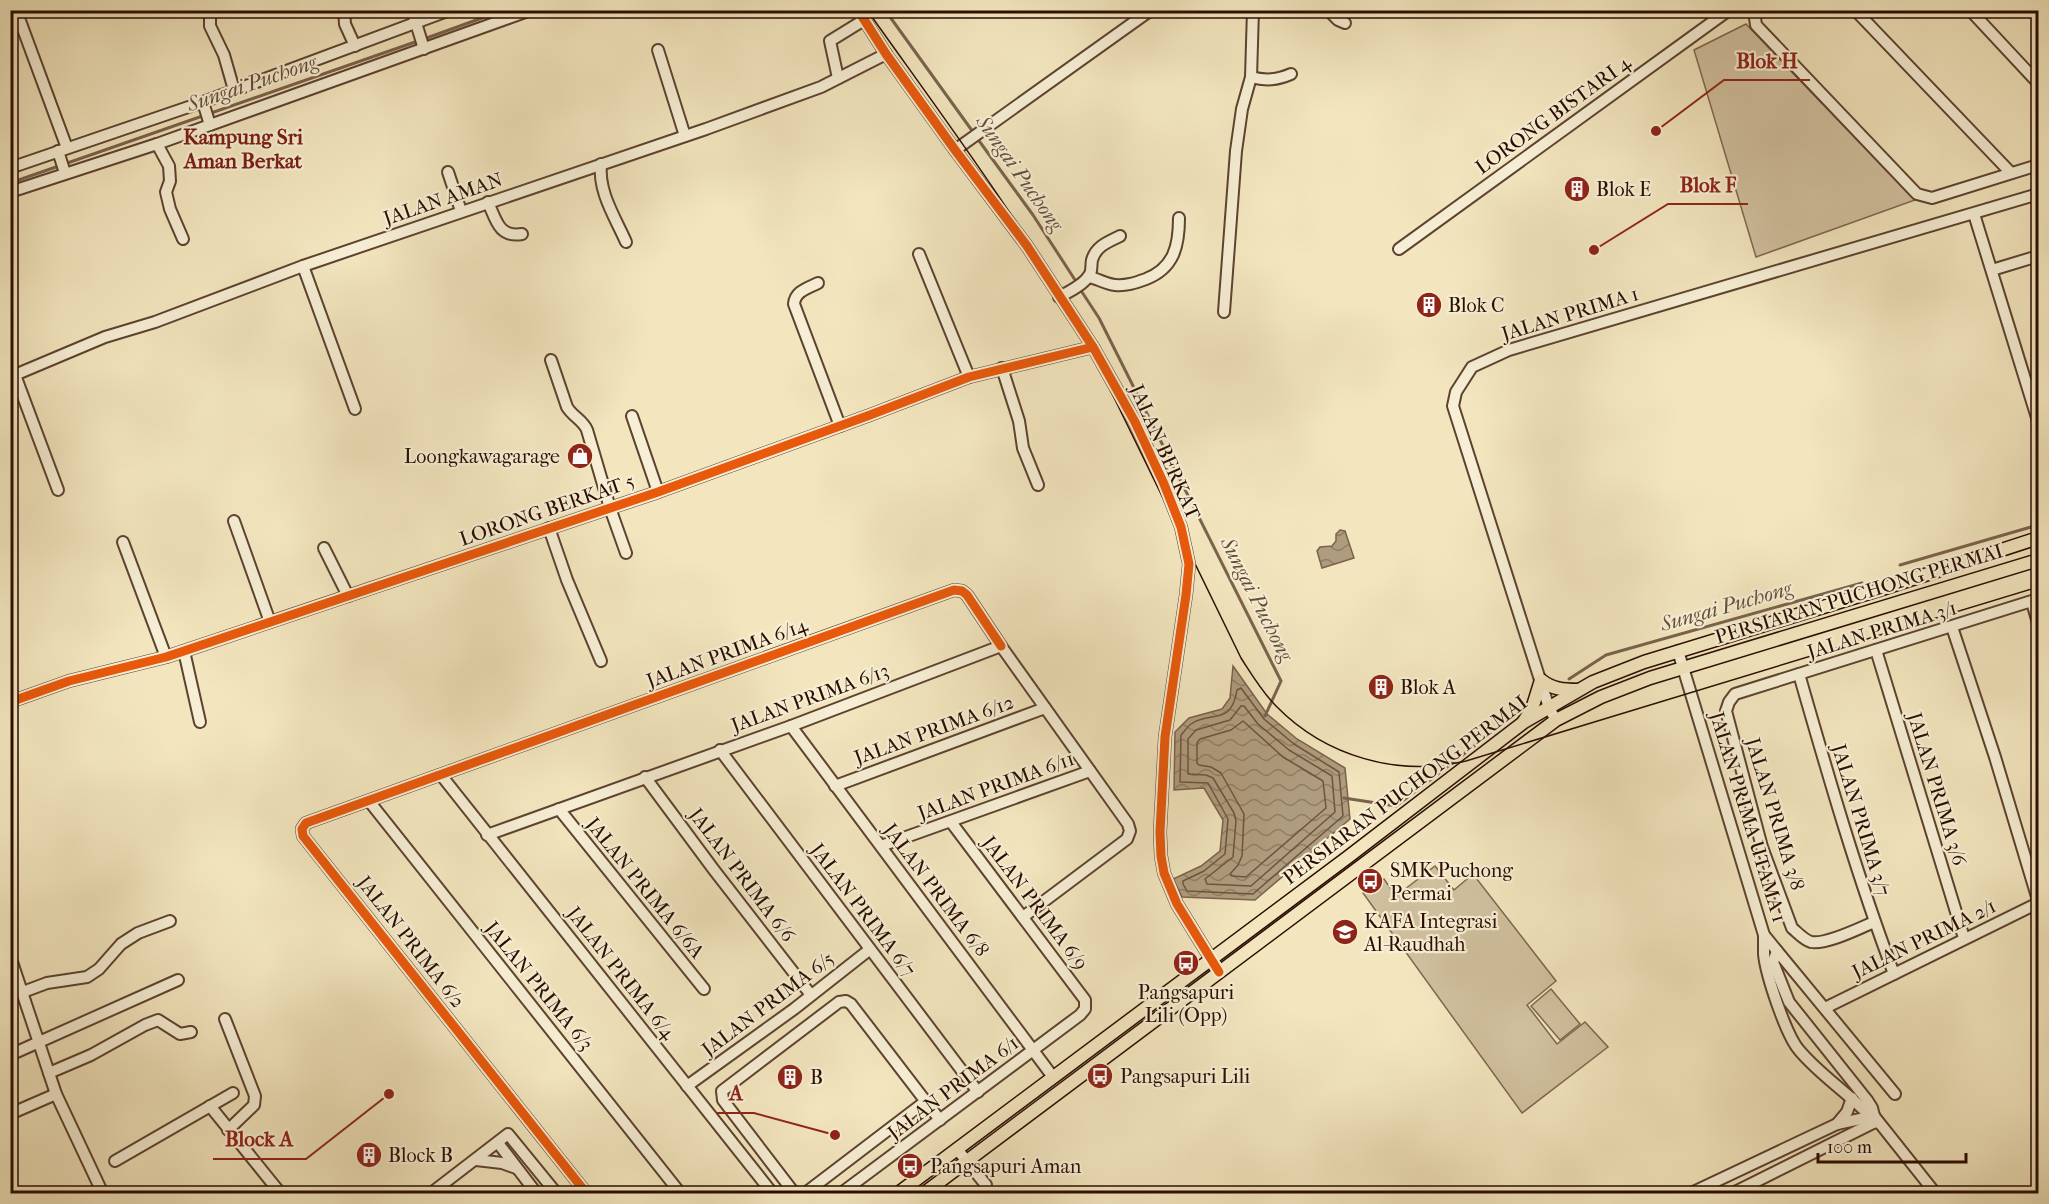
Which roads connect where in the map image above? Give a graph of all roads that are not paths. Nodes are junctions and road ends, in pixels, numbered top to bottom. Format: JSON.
{"nodes":[{"id":1,"x":16,"y":10,"type":"edge"},
{"id":2,"x":210,"y":10,"type":"edge"},
{"id":3,"x":344,"y":10,"type":"edge"},
{"id":4,"x":412,"y":10,"type":"edge"},
{"id":5,"x":450,"y":10,"type":"edge"},
{"id":6,"x":531,"y":10,"type":"edge"},
{"id":7,"x":1150,"y":10,"type":"edge"},
{"id":8,"x":1253,"y":10,"type":"edge"},
{"id":9,"x":1328,"y":10,"type":"edge"},
{"id":10,"x":1729,"y":10,"type":"edge"},
{"id":11,"x":1855,"y":10,"type":"edge"},
{"id":12,"x":1970,"y":10,"type":"edge"},
{"id":13,"x":1757,"y":14,"type":"edge"},
{"id":14,"x":861,"y":15,"type":"edge"},
{"id":15,"x":1346,"y":23,"type":"dead end"},
{"id":16,"x":417,"y":26,"type":"junction"},
{"id":17,"x":355,"y":46,"type":"junction"},
{"id":18,"x":423,"y":47,"type":"junction"},
{"id":19,"x":658,"y":50,"type":"dead end"},
{"id":20,"x":886,"y":54,"type":"junction"},
{"id":21,"x":1291,"y":74,"type":"dead end"},
{"id":22,"x":1251,"y":77,"type":"junction"},
{"id":23,"x":838,"y":78,"type":"junction"},
{"id":24,"x":2038,"y":83,"type":"edge"},
{"id":25,"x":234,"y":90,"type":"junction"},
{"id":26,"x":203,"y":102,"type":"junction"},
{"id":27,"x":210,"y":125,"type":"junction"},
{"id":28,"x":685,"y":136,"type":"junction"},
{"id":29,"x":157,"y":144,"type":"junction"},
{"id":30,"x":63,"y":149,"type":"junction"},
{"id":31,"x":955,"y":150,"type":"junction"},
{"id":32,"x":602,"y":164,"type":"junction"},
{"id":33,"x":2038,"y":165,"type":"edge"},
{"id":34,"x":10,"y":168,"type":"edge"},
{"id":35,"x":448,"y":172,"type":"dead end"},
{"id":36,"x":65,"y":173,"type":"junction"},
{"id":37,"x":2011,"y":173,"type":"junction"},
{"id":38,"x":11,"y":189,"type":"edge"},
{"id":39,"x":2038,"y":194,"type":"edge"},
{"id":40,"x":488,"y":202,"type":"junction"},
{"id":41,"x":461,"y":212,"type":"junction"},
{"id":42,"x":1974,"y":214,"type":"junction"},
{"id":43,"x":1179,"y":218,"type":"dead end"},
{"id":44,"x":522,"y":234,"type":"dead end"},
{"id":45,"x":1120,"y":236,"type":"dead end"},
{"id":46,"x":183,"y":239,"type":"dead end"},
{"id":47,"x":626,"y":242,"type":"dead end"},
{"id":48,"x":1399,"y":249,"type":"dead end"},
{"id":49,"x":919,"y":254,"type":"dead end"},
{"id":50,"x":2038,"y":256,"type":"edge"},
{"id":51,"x":303,"y":266,"type":"junction"},
{"id":52,"x":1992,"y":270,"type":"junction"},
{"id":53,"x":1086,"y":279,"type":"junction"},
{"id":54,"x":818,"y":283,"type":"dead end"},
{"id":55,"x":1059,"y":297,"type":"junction"},
{"id":56,"x":1224,"y":312,"type":"dead end"},
{"id":57,"x":1093,"y":347,"type":"junction"},
{"id":58,"x":551,"y":360,"type":"dead end"},
{"id":59,"x":1002,"y":368,"type":"junction"},
{"id":60,"x":13,"y":376,"type":"edge"},
{"id":61,"x":969,"y":376,"type":"junction"},
{"id":62,"x":355,"y":408,"type":"dead end"},
{"id":63,"x":632,"y":416,"type":"dead end"},
{"id":64,"x":2038,"y":421,"type":"edge"},
{"id":65,"x":840,"y":426,"type":"junction"},
{"id":66,"x":1038,"y":485,"type":"dead end"},
{"id":67,"x":58,"y":490,"type":"dead end"},
{"id":68,"x":658,"y":492,"type":"junction"},
{"id":69,"x":610,"y":508,"type":"junction"},
{"id":70,"x":234,"y":521,"type":"dead end"},
{"id":71,"x":549,"y":528,"type":"junction"},
{"id":72,"x":2038,"y":538,"type":"edge"},
{"id":73,"x":123,"y":542,"type":"dead end"},
{"id":74,"x":324,"y":548,"type":"dead end"},
{"id":75,"x":626,"y":553,"type":"dead end"},
{"id":76,"x":2038,"y":560,"type":"edge"},
{"id":77,"x":1885,"y":588,"type":"junction"},
{"id":78,"x":348,"y":596,"type":"junction"},
{"id":79,"x":2035,"y":600,"type":"edge"},
{"id":80,"x":1891,"y":604,"type":"junction"},
{"id":81,"x":270,"y":622,"type":"junction"},
{"id":82,"x":2038,"y":623,"type":"edge"},
{"id":83,"x":1952,"y":627,"type":"junction"},
{"id":84,"x":1001,"y":646,"type":"junction"},
{"id":85,"x":1876,"y":650,"type":"junction"},
{"id":86,"x":184,"y":651,"type":"junction"},
{"id":87,"x":1678,"y":651,"type":"junction"},
{"id":88,"x":166,"y":657,"type":"junction"},
{"id":89,"x":601,"y":661,"type":"dead end"},
{"id":90,"x":1684,"y":668,"type":"junction"},
{"id":91,"x":1799,"y":674,"type":"junction"},
{"id":92,"x":1541,"y":680,"type":"junction"},
{"id":93,"x":1579,"y":690,"type":"junction"},
{"id":94,"x":1735,"y":694,"type":"joint"},
{"id":95,"x":10,"y":702,"type":"edge"},
{"id":96,"x":1046,"y":708,"type":"junction"},
{"id":97,"x":1549,"y":708,"type":"junction"},
{"id":98,"x":1556,"y":720,"type":"junction"},
{"id":99,"x":200,"y":722,"type":"dead end"},
{"id":100,"x":1524,"y":722,"type":"junction"},
{"id":101,"x":791,"y":726,"type":"junction"},
{"id":102,"x":720,"y":750,"type":"junction"},
{"id":103,"x":1090,"y":771,"type":"junction"},
{"id":104,"x":441,"y":775,"type":"junction"},
{"id":105,"x":645,"y":777,"type":"junction"},
{"id":106,"x":835,"y":786,"type":"junction"},
{"id":107,"x":369,"y":801,"type":"junction"},
{"id":108,"x":559,"y":808,"type":"junction"},
{"id":109,"x":951,"y":822,"type":"junction"},
{"id":110,"x":487,"y":835,"type":"junction"},
{"id":111,"x":881,"y":846,"type":"junction"},
{"id":112,"x":2038,"y":901,"type":"edge"},
{"id":113,"x":1023,"y":916,"type":"junction"},
{"id":114,"x":170,"y":921,"type":"dead end"},
{"id":115,"x":1874,"y":922,"type":"junction"},
{"id":116,"x":1764,"y":935,"type":"junction"},
{"id":117,"x":1964,"y":938,"type":"junction"},
{"id":118,"x":869,"y":950,"type":"junction"},
{"id":119,"x":1777,"y":951,"type":"junction"},
{"id":120,"x":10,"y":956,"type":"edge"},
{"id":121,"x":1211,"y":959,"type":"junction"},
{"id":122,"x":1219,"y":972,"type":"junction"},
{"id":123,"x":1894,"y":974,"type":"junction"},
{"id":124,"x":178,"y":980,"type":"dead end"},
{"id":125,"x":704,"y":989,"type":"dead end"},
{"id":126,"x":22,"y":992,"type":"junction"},
{"id":127,"x":812,"y":995,"type":"junction"},
{"id":128,"x":1085,"y":1008,"type":"joint"},
{"id":129,"x":1825,"y":1008,"type":"junction"},
{"id":130,"x":225,"y":1019,"type":"dead end"},
{"id":131,"x":191,"y":1032,"type":"dead end"},
{"id":132,"x":38,"y":1043,"type":"junction"},
{"id":133,"x":1033,"y":1050,"type":"junction"},
{"id":134,"x":10,"y":1055,"type":"edge"},
{"id":135,"x":49,"y":1073,"type":"junction"},
{"id":136,"x":1053,"y":1077,"type":"junction"},
{"id":137,"x":687,"y":1086,"type":"junction"},
{"id":138,"x":978,"y":1092,"type":"junction"},
{"id":139,"x":233,"y":1093,"type":"dead end"},
{"id":140,"x":56,"y":1094,"type":"junction"},
{"id":141,"x":1895,"y":1094,"type":"dead end"},
{"id":142,"x":1852,"y":1098,"type":"junction"},
{"id":143,"x":926,"y":1101,"type":"junction"},
{"id":144,"x":210,"y":1106,"type":"junction"},
{"id":145,"x":10,"y":1114,"type":"edge"},
{"id":146,"x":1876,"y":1119,"type":"junction"},
{"id":147,"x":940,"y":1120,"type":"junction"},
{"id":148,"x":1838,"y":1124,"type":"junction"},
{"id":149,"x":228,"y":1130,"type":"junction"},
{"id":150,"x":498,"y":1143,"type":"junction"},
{"id":151,"x":957,"y":1149,"type":"junction"},
{"id":152,"x":476,"y":1160,"type":"junction"},
{"id":153,"x":115,"y":1161,"type":"dead end"},
{"id":154,"x":967,"y":1161,"type":"junction"},
{"id":155,"x":517,"y":1168,"type":"junction"},
{"id":156,"x":986,"y":1185,"type":"dead end"},
{"id":157,"x":103,"y":1194,"type":"edge"},
{"id":158,"x":281,"y":1194,"type":"edge"},
{"id":159,"x":430,"y":1194,"type":"edge"},
{"id":160,"x":537,"y":1194,"type":"edge"},
{"id":161,"x":557,"y":1194,"type":"edge"},
{"id":162,"x":587,"y":1194,"type":"edge"},
{"id":163,"x":681,"y":1194,"type":"edge"},
{"id":164,"x":773,"y":1194,"type":"edge"},
{"id":165,"x":795,"y":1194,"type":"edge"},
{"id":166,"x":804,"y":1194,"type":"edge"},
{"id":167,"x":840,"y":1194,"type":"edge"},
{"id":168,"x":897,"y":1194,"type":"edge"},
{"id":169,"x":923,"y":1194,"type":"edge"},
{"id":170,"x":1689,"y":1194,"type":"edge"},
{"id":171,"x":1731,"y":1194,"type":"edge"},
{"id":172,"x":1936,"y":1194,"type":"edge"}],
"edges":[{"from":1,"to":30,"type":"street"},
{"from":2,"to":25,"type":"street"},
{"from":3,"to":17,"type":"street"},
{"from":4,"to":16,"type":"street"},
{"from":5,"to":16,"type":"street"},
{"from":6,"to":18,"type":"street"},
{"from":7,"to":31,"type":"street"},
{"from":8,"to":22,"type":"street"},
{"from":9,"to":15,"type":"street"},
{"from":10,"to":48,"type":"street","name":"LORONG BISTARI 4"},
{"from":11,"to":37,"type":"street"},
{"from":12,"to":24,"type":"street"},
{"from":13,"to":37,"type":"street"},
{"from":14,"to":20,"type":"street","name":"JALAN BERKAT"},
{"from":14,"to":23,"type":"street"},
{"from":16,"to":17,"type":"street"},
{"from":16,"to":18,"type":"street"},
{"from":17,"to":25,"type":"street"},
{"from":18,"to":27,"type":"street"},
{"from":19,"to":28,"type":"street"},
{"from":20,"to":23,"type":"street","name":"JALAN AMAN"},
{"from":20,"to":31,"type":"street","name":"JALAN BERKAT"},
{"from":21,"to":22,"type":"street"},
{"from":22,"to":56,"type":"street"},
{"from":23,"to":28,"type":"street","name":"JALAN AMAN"},
{"from":25,"to":26,"type":"street"},
{"from":26,"to":27,"type":"street"},
{"from":26,"to":30,"type":"street"},
{"from":27,"to":29,"type":"street"},
{"from":28,"to":32,"type":"street","name":"JALAN AMAN"},
{"from":29,"to":36,"type":"street"},
{"from":29,"to":46,"type":"street"},
{"from":30,"to":34,"type":"street"},
{"from":30,"to":36,"type":"street"},
{"from":31,"to":55,"type":"street","name":"JALAN BERKAT"},
{"from":32,"to":40,"type":"street","name":"JALAN AMAN"},
{"from":32,"to":47,"type":"street"},
{"from":33,"to":37,"type":"street"},
{"from":35,"to":41,"type":"street"},
{"from":36,"to":38,"type":"street"},
{"from":39,"to":42,"type":"street","name":"JALAN PRIMA 1"},
{"from":40,"to":41,"type":"street","name":"JALAN AMAN"},
{"from":40,"to":44,"type":"street"},
{"from":41,"to":51,"type":"street","name":"JALAN AMAN"},
{"from":42,"to":52,"type":"street"},
{"from":42,"to":92,"type":"street","name":"JALAN PRIMA 1"},
{"from":43,"to":53,"type":"street"},
{"from":45,"to":53,"type":"street"},
{"from":49,"to":61,"type":"street"},
{"from":50,"to":52,"type":"street"},
{"from":51,"to":60,"type":"street","name":"JALAN AMAN"},
{"from":51,"to":62,"type":"street"},
{"from":52,"to":64,"type":"street"},
{"from":53,"to":55,"type":"street"},
{"from":54,"to":65,"type":"street"},
{"from":55,"to":57,"type":"street","name":"JALAN BERKAT"},
{"from":57,"to":59,"type":"street","name":"LORONG BERKAT 5"},
{"from":57,"to":121,"type":"street","name":"JALAN BERKAT"},
{"from":58,"to":69,"type":"street"},
{"from":59,"to":61,"type":"street","name":"LORONG BERKAT 5"},
{"from":59,"to":66,"type":"street"},
{"from":60,"to":67,"type":"street"},
{"from":61,"to":65,"type":"street","name":"LORONG BERKAT 5"},
{"from":63,"to":68,"type":"street"},
{"from":65,"to":68,"type":"street","name":"LORONG BERKAT 5"},
{"from":68,"to":69,"type":"street","name":"LORONG BERKAT 5"},
{"from":69,"to":71,"type":"street","name":"LORONG BERKAT 5"},
{"from":69,"to":75,"type":"street"},
{"from":70,"to":81,"type":"street"},
{"from":71,"to":78,"type":"street","name":"LORONG BERKAT 5"},
{"from":71,"to":89,"type":"street"},
{"from":72,"to":77,"type":"main road","name":"PERSIARAN PUCHONG PERMAI"},
{"from":73,"to":88,"type":"street"},
{"from":74,"to":78,"type":"street"},
{"from":76,"to":80,"type":"main road","name":"PERSIARAN PUCHONG PERMAI"},
{"from":77,"to":80,"type":"main road"},
{"from":77,"to":87,"type":"main road","name":"PERSIARAN PUCHONG PERMAI"},
{"from":78,"to":81,"type":"street","name":"LORONG BERKAT 5"},
{"from":79,"to":82,"type":"street"},
{"from":79,"to":83,"type":"street","name":"JALAN PRIMA 3/1"},
{"from":80,"to":90,"type":"main road","name":"PERSIARAN PUCHONG PERMAI"},
{"from":81,"to":86,"type":"street","name":"LORONG BERKAT 5"},
{"from":83,"to":85,"type":"street","name":"JALAN PRIMA 3/1"},
{"from":83,"to":112,"type":"street"},
{"from":84,"to":96,"type":"street"},
{"from":84,"to":101,"type":"street","name":"JALAN PRIMA 6/13"},
{"from":84,"to":104,"type":"street","name":"JALAN PRIMA 6/14"},
{"from":85,"to":91,"type":"street","name":"JALAN PRIMA 3/1"},
{"from":85,"to":117,"type":"street","name":"JALAN PRIMA 3/6"},
{"from":86,"to":88,"type":"street","name":"LORONG BERKAT 5"},
{"from":86,"to":99,"type":"street"},
{"from":87,"to":90,"type":"street","name":"JALAN PRIMA UTAMA 1"},
{"from":87,"to":93,"type":"main road","name":"PERSIARAN PUCHONG PERMAI"},
{"from":88,"to":95,"type":"street","name":"LORONG BERKAT 5"},
{"from":90,"to":98,"type":"main road","name":"PERSIARAN PUCHONG PERMAI"},
{"from":90,"to":116,"type":"street","name":"JALAN PRIMA UTAMA 1"},
{"from":91,"to":94,"type":"street","name":"JALAN PRIMA 3/1"},
{"from":91,"to":115,"type":"street","name":"JALAN PRIMA 3/7"},
{"from":92,"to":93,"type":"main road"},
{"from":92,"to":97,"type":"street","name":"JALAN PRIMA 1"},
{"from":92,"to":100,"type":"main road"},
{"from":93,"to":97,"type":"main road","name":"PERSIARAN PUCHONG PERMAI"},
{"from":94,"to":115,"type":"street","name":"JALAN PRIMA 3/8"},
{"from":96,"to":103,"type":"street"},
{"from":96,"to":106,"type":"street","name":"JALAN PRIMA 6/12"},
{"from":97,"to":98,"type":"street","name":"JALAN PRIMA 1"},
{"from":97,"to":100,"type":"main road","name":"PERSIARAN PUCHONG PERMAI"},
{"from":98,"to":122,"type":"main road","name":"PERSIARAN PUCHONG PERMAI"},
{"from":100,"to":121,"type":"main road","name":"PERSIARAN PUCHONG PERMAI"},
{"from":101,"to":102,"type":"street","name":"JALAN PRIMA 6/13"},
{"from":101,"to":106,"type":"street","name":"JALAN PRIMA 6/8"},
{"from":102,"to":105,"type":"street","name":"JALAN PRIMA 6/13"},
{"from":102,"to":118,"type":"street","name":"JALAN PRIMA 6/7"},
{"from":103,"to":109,"type":"street","name":"JALAN PRIMA 6/11"},
{"from":103,"to":113,"type":"street"},
{"from":104,"to":107,"type":"street","name":"JALAN PRIMA 6/2"},
{"from":104,"to":110,"type":"street","name":"JALAN PRIMA 6/4"},
{"from":105,"to":108,"type":"street","name":"JALAN PRIMA 6/13"},
{"from":105,"to":127,"type":"street","name":"JALAN PRIMA 6/6"},
{"from":106,"to":111,"type":"street","name":"JALAN PRIMA 6/8"},
{"from":107,"to":162,"type":"street","name":"JALAN PRIMA 6/2"},
{"from":107,"to":163,"type":"street","name":"JALAN PRIMA 6/3"},
{"from":108,"to":110,"type":"street","name":"JALAN PRIMA 6/13"},
{"from":108,"to":125,"type":"street","name":"JALAN PRIMA 6/6A"},
{"from":109,"to":111,"type":"street","name":"JALAN PRIMA 6/11"},
{"from":109,"to":113,"type":"street","name":"JALAN PRIMA 6/9"},
{"from":110,"to":137,"type":"street","name":"JALAN PRIMA 6/4"},
{"from":111,"to":133,"type":"street","name":"JALAN PRIMA 6/8"},
{"from":112,"to":117,"type":"street","name":"JALAN PRIMA 2/1"},
{"from":113,"to":128,"type":"street","name":"JALAN PRIMA 6/9"},
{"from":114,"to":126,"type":"street"},
{"from":115,"to":123,"type":"street","name":"JALAN PRIMA 3/7"},
{"from":116,"to":119,"type":"street","name":"JALAN PRIMA UTAMA 1"},
{"from":116,"to":142,"type":"street"},
{"from":117,"to":123,"type":"street","name":"JALAN PRIMA 2/1"},
{"from":118,"to":127,"type":"street","name":"JALAN PRIMA 6/5"},
{"from":118,"to":138,"type":"street","name":"JALAN PRIMA 6/7"},
{"from":119,"to":129,"type":"street","name":"JALAN PRIMA UTAMA 1"},
{"from":119,"to":146,"type":"street"},
{"from":120,"to":126,"type":"street"},
{"from":121,"to":122,"type":"street","name":"JALAN BERKAT"},
{"from":121,"to":136,"type":"main road","name":"PERSIARAN PUCHONG PERMAI"},
{"from":122,"to":154,"type":"main road","name":"PERSIARAN PUCHONG PERMAI"},
{"from":123,"to":129,"type":"street","name":"JALAN PRIMA 2/1"},
{"from":124,"to":132,"type":"street"},
{"from":126,"to":132,"type":"street"},
{"from":127,"to":137,"type":"street","name":"JALAN PRIMA 6/5"},
{"from":128,"to":133,"type":"street","name":"JALAN PRIMA 6/1"},
{"from":129,"to":141,"type":"street","name":"JALAN PRIMA UTAMA 1"},
{"from":130,"to":149,"type":"street"},
{"from":131,"to":135,"type":"street"},
{"from":132,"to":134,"type":"street"},
{"from":132,"to":135,"type":"street"},
{"from":133,"to":136,"type":"street","name":"JALAN PRIMA 6/8"},
{"from":133,"to":138,"type":"street","name":"JALAN PRIMA 6/1"},
{"from":135,"to":140,"type":"street"},
{"from":136,"to":151,"type":"main road","name":"PERSIARAN PUCHONG PERMAI"},
{"from":137,"to":164,"type":"street","name":"JALAN PRIMA 6/4"},
{"from":138,"to":147,"type":"street","name":"JALAN PRIMA 6/1"},
{"from":139,"to":144,"type":"street"},
{"from":140,"to":145,"type":"street"},
{"from":140,"to":157,"type":"street"},
{"from":142,"to":146,"type":"street"},
{"from":142,"to":148,"type":"street"},
{"from":143,"to":147,"type":"street"},
{"from":143,"to":165,"type":"street"},
{"from":143,"to":166,"type":"street"},
{"from":144,"to":149,"type":"street"},
{"from":144,"to":153,"type":"street"},
{"from":146,"to":148,"type":"street"},
{"from":146,"to":171,"type":"street"},
{"from":146,"to":172,"type":"street"},
{"from":147,"to":167,"type":"street","name":"JALAN PRIMA 6/1"},
{"from":148,"to":170,"type":"street"},
{"from":149,"to":158,"type":"street"},
{"from":150,"to":152,"type":"street"},
{"from":150,"to":155,"type":"street"},
{"from":150,"to":161,"type":"street"},
{"from":151,"to":154,"type":"street"},
{"from":151,"to":168,"type":"main road","name":"PERSIARAN PUCHONG PERMAI"},
{"from":152,"to":155,"type":"street"},
{"from":152,"to":159,"type":"street"},
{"from":154,"to":156,"type":"street"},
{"from":154,"to":169,"type":"main road","name":"PERSIARAN PUCHONG PERMAI"},
{"from":155,"to":160,"type":"street"}]}
